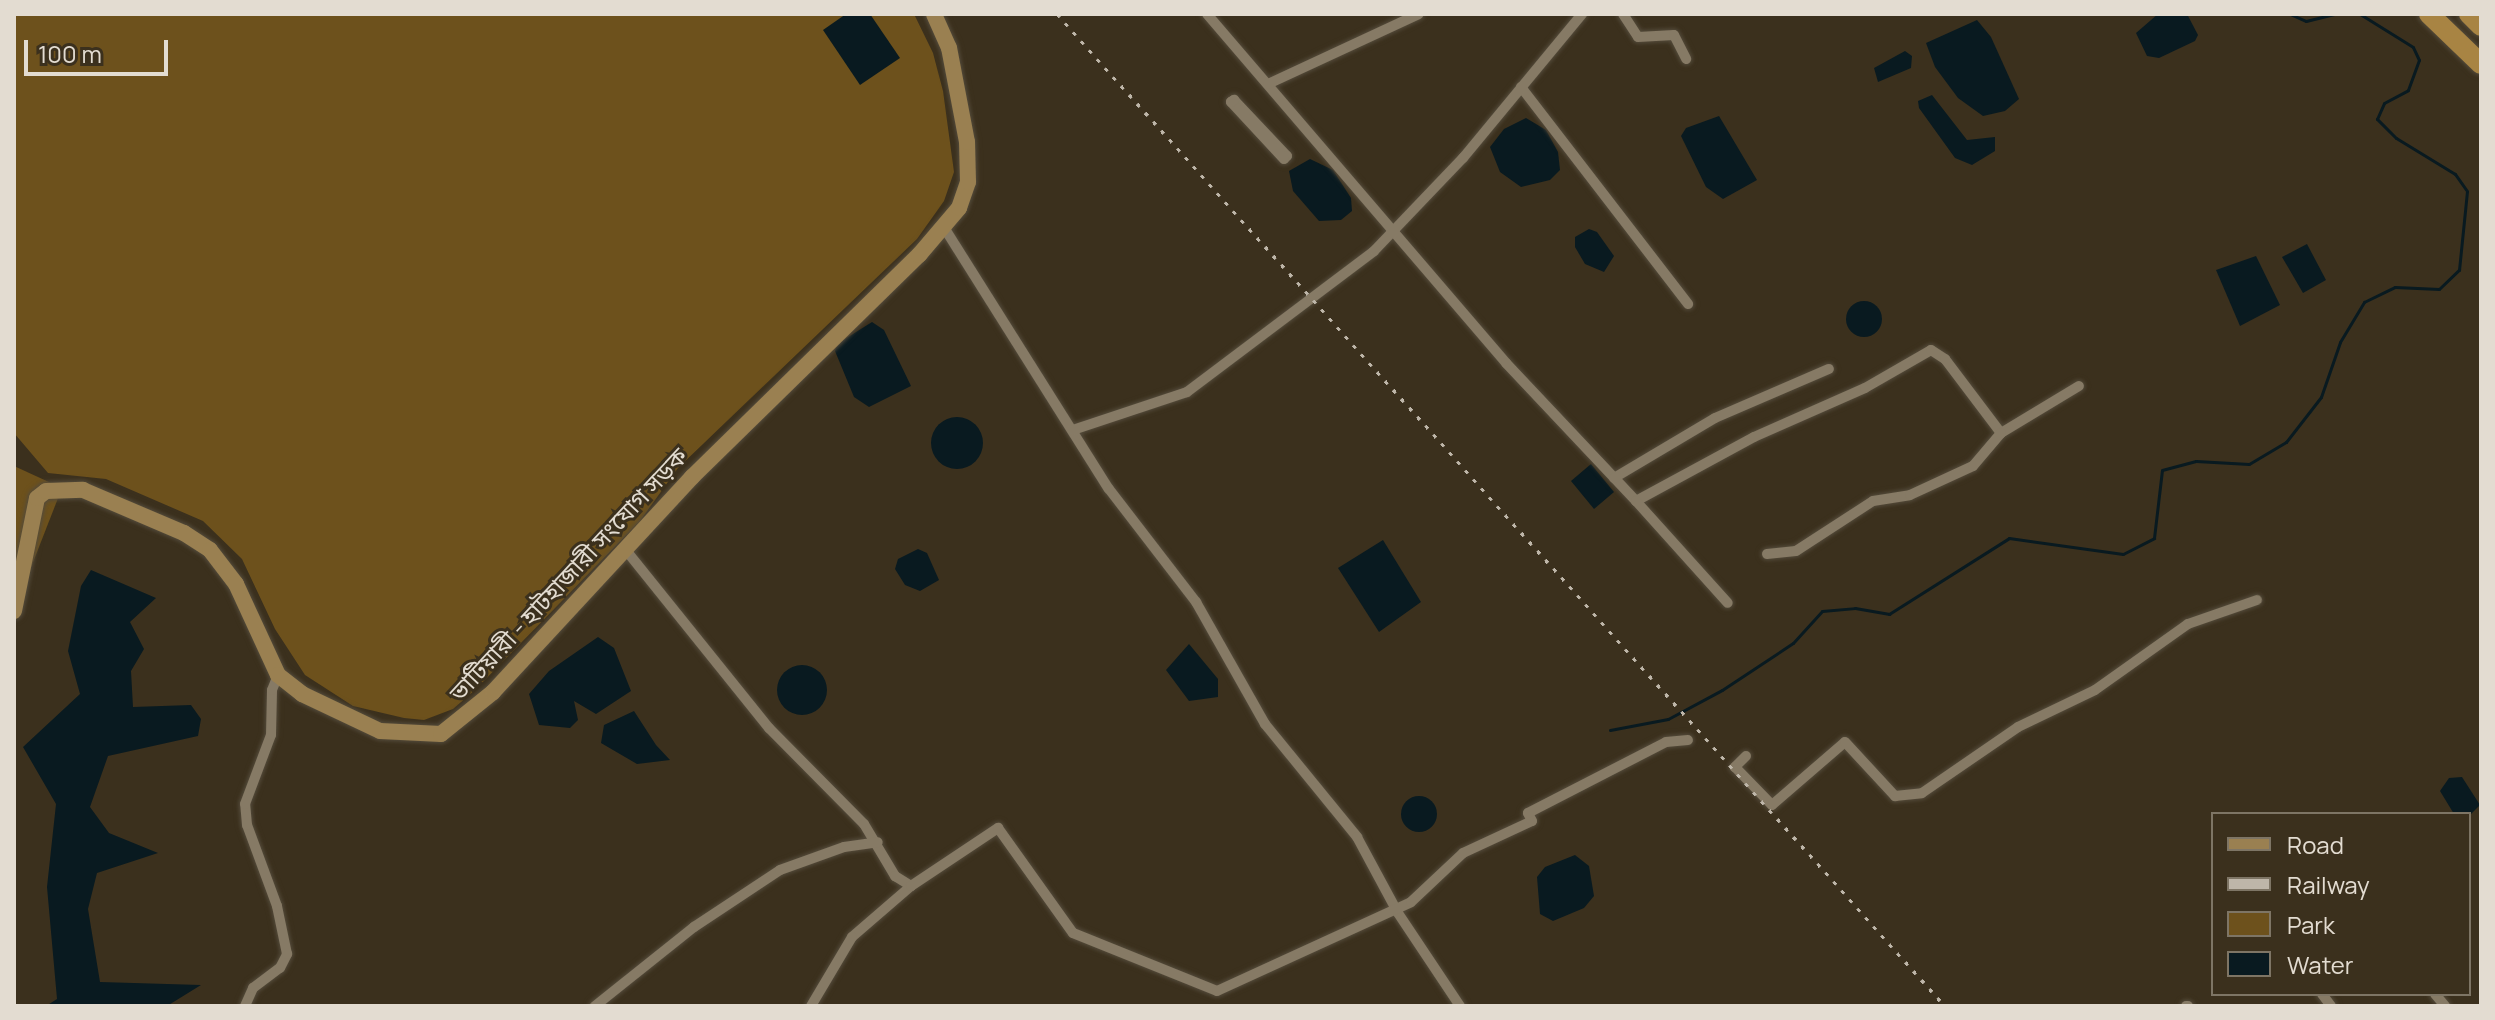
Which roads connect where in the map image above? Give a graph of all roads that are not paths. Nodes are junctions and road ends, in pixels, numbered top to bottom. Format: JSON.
{"nodes":[{"id":1,"x":934,"y":14,"type":"edge"},
{"id":2,"x":1207,"y":14,"type":"edge"},
{"id":3,"x":1419,"y":14,"type":"edge"},
{"id":4,"x":1582,"y":14,"type":"edge"},
{"id":5,"x":1623,"y":14,"type":"edge"},
{"id":6,"x":2429,"y":14,"type":"edge"},
{"id":7,"x":2469,"y":14,"type":"edge"},
{"id":8,"x":2481,"y":26,"type":"edge"},
{"id":9,"x":1686,"y":59,"type":"dead end"},
{"id":10,"x":2481,"y":64,"type":"edge"},
{"id":11,"x":1268,"y":84,"type":"junction"},
{"id":12,"x":1521,"y":87,"type":"junction"},
{"id":13,"x":1284,"y":159,"type":"joint"},
{"id":14,"x":945,"y":229,"type":"junction"},
{"id":15,"x":1394,"y":232,"type":"junction"},
{"id":16,"x":1688,"y":304,"type":"dead end"},
{"id":17,"x":1829,"y":369,"type":"dead end"},
{"id":18,"x":2079,"y":386,"type":"dead end"},
{"id":19,"x":1073,"y":430,"type":"junction"},
{"id":20,"x":2001,"y":433,"type":"junction"},
{"id":21,"x":1614,"y":478,"type":"junction"},
{"id":22,"x":1636,"y":501,"type":"junction"},
{"id":23,"x":625,"y":549,"type":"junction"},
{"id":24,"x":1767,"y":554,"type":"dead end"},
{"id":25,"x":2257,"y":600,"type":"dead end"},
{"id":26,"x":1728,"y":603,"type":"dead end"},
{"id":27,"x":14,"y":611,"type":"edge"},
{"id":28,"x":278,"y":675,"type":"junction"},
{"id":29,"x":1688,"y":740,"type":"dead end"},
{"id":30,"x":1746,"y":756,"type":"dead end"},
{"id":31,"x":878,"y":842,"type":"junction"},
{"id":32,"x":911,"y":886,"type":"junction"},
{"id":33,"x":1397,"y":908,"type":"junction"},
{"id":34,"x":245,"y":1006,"type":"edge"},
{"id":35,"x":595,"y":1006,"type":"edge"},
{"id":36,"x":811,"y":1006,"type":"edge"},
{"id":37,"x":1460,"y":1006,"type":"edge"}],
"edges":[{"from":1,"to":14,"type":"main road","name":"ভাটিয়ারী - হাটহাজারী সংযোগ সড়ক"},
{"from":2,"to":11,"type":"street"},
{"from":3,"to":11,"type":"street"},
{"from":4,"to":12,"type":"street"},
{"from":5,"to":9,"type":"street"},
{"from":6,"to":10,"type":"highway"},
{"from":7,"to":8,"type":"highway"},
{"from":11,"to":15,"type":"street"},
{"from":12,"to":15,"type":"street"},
{"from":12,"to":16,"type":"street"},
{"from":13,"to":13,"type":"street"},
{"from":14,"to":19,"type":"street"},
{"from":14,"to":23,"type":"main road","name":"ভাটিয়ারী - হাটহাজারী সংযোগ সড়ক"},
{"from":15,"to":19,"type":"street"},
{"from":15,"to":21,"type":"street"},
{"from":17,"to":21,"type":"street"},
{"from":18,"to":20,"type":"street"},
{"from":19,"to":33,"type":"street"},
{"from":20,"to":22,"type":"street"},
{"from":20,"to":24,"type":"street"},
{"from":21,"to":22,"type":"street"},
{"from":22,"to":26,"type":"street"},
{"from":23,"to":28,"type":"main road","name":"ভাটিয়ারী - হাটহাজারী সংযোগ সড়ক"},
{"from":23,"to":31,"type":"street"},
{"from":25,"to":30,"type":"street"},
{"from":27,"to":28,"type":"main road","name":"ভাটিয়ারী - হাটহাজারী সংযোগ সড়ক"},
{"from":28,"to":34,"type":"street"},
{"from":29,"to":33,"type":"street"},
{"from":31,"to":32,"type":"street"},
{"from":31,"to":35,"type":"street"},
{"from":32,"to":33,"type":"street"},
{"from":32,"to":36,"type":"street"},
{"from":33,"to":37,"type":"street"}]}
